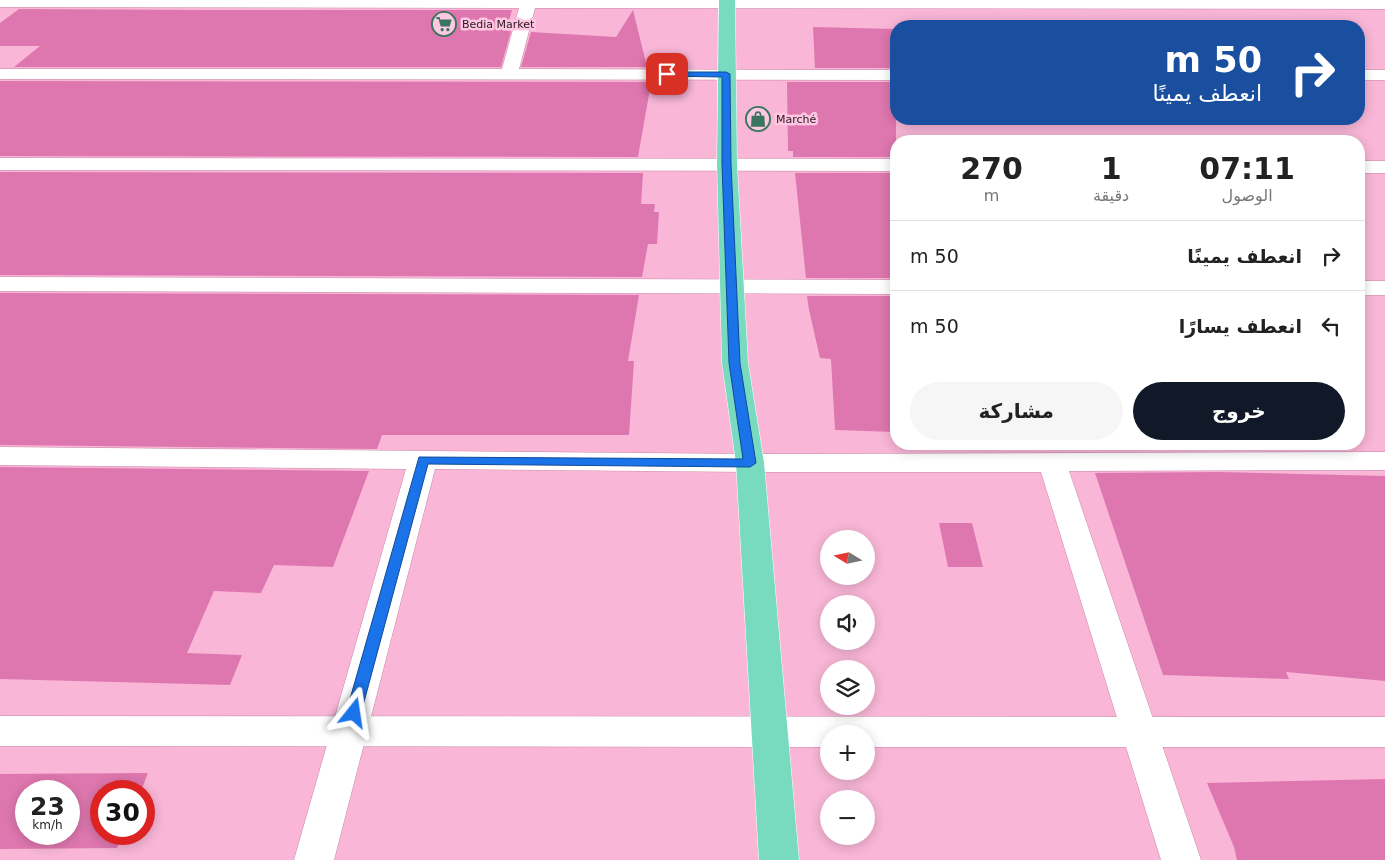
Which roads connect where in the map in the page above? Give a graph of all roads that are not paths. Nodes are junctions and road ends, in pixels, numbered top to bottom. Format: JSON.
{"nodes":[{"id":1,"x":3,"y":2,"type":"edge"},
{"id":2,"x":728,"y":2,"type":"edge"},
{"id":3,"x":528,"y":4,"type":"junction"},
{"id":4,"x":1385,"y":4,"type":"edge"},
{"id":5,"x":0,"y":74,"type":"edge"},
{"id":6,"x":509,"y":74,"type":"junction"},
{"id":7,"x":726,"y":74,"type":"junction"},
{"id":8,"x":890,"y":75,"type":"edge"},
{"id":9,"x":1365,"y":75,"type":"edge"},
{"id":10,"x":1385,"y":75,"type":"edge"},
{"id":11,"x":0,"y":164,"type":"edge"},
{"id":12,"x":727,"y":164,"type":"junction"},
{"id":13,"x":890,"y":165,"type":"edge"},
{"id":14,"x":1365,"y":167,"type":"edge"},
{"id":15,"x":1385,"y":167,"type":"edge"},
{"id":16,"x":0,"y":284,"type":"edge"},
{"id":17,"x":732,"y":287,"type":"junction"},
{"id":18,"x":890,"y":287,"type":"edge"},
{"id":19,"x":1365,"y":288,"type":"edge"},
{"id":20,"x":1385,"y":288,"type":"edge"},
{"id":21,"x":0,"y":456,"type":"edge"},
{"id":22,"x":423,"y":460,"type":"junction"},
{"id":23,"x":1385,"y":461,"type":"edge"},
{"id":24,"x":1052,"y":462,"type":"junction"},
{"id":25,"x":750,"y":463,"type":"junction"},
{"id":26,"x":0,"y":731,"type":"edge"},
{"id":27,"x":349,"y":731,"type":"junction"},
{"id":28,"x":768,"y":732,"type":"junction"},
{"id":29,"x":1139,"y":732,"type":"junction"},
{"id":30,"x":1385,"y":732,"type":"edge"},
{"id":31,"x":314,"y":860,"type":"edge"},
{"id":32,"x":779,"y":860,"type":"edge"},
{"id":33,"x":1181,"y":860,"type":"edge"}],
"edges":[{"from":1,"to":3,"type":"street"},
{"from":2,"to":3,"type":"street"},
{"from":2,"to":4,"type":"street"},
{"from":2,"to":7,"type":"main road"},
{"from":3,"to":6,"type":"street"},
{"from":5,"to":6,"type":"street"},
{"from":6,"to":7,"type":"street"},
{"from":7,"to":8,"type":"street"},
{"from":7,"to":12,"type":"main road"},
{"from":9,"to":10,"type":"street"},
{"from":11,"to":12,"type":"street"},
{"from":12,"to":13,"type":"street"},
{"from":12,"to":17,"type":"main road"},
{"from":14,"to":15,"type":"street"},
{"from":16,"to":17,"type":"street"},
{"from":17,"to":18,"type":"street"},
{"from":17,"to":25,"type":"main road"},
{"from":19,"to":20,"type":"street"},
{"from":21,"to":22,"type":"street"},
{"from":22,"to":25,"type":"street"},
{"from":22,"to":27,"type":"street"},
{"from":23,"to":24,"type":"street"},
{"from":24,"to":25,"type":"street"},
{"from":24,"to":29,"type":"street"},
{"from":25,"to":28,"type":"main road"},
{"from":26,"to":27,"type":"street"},
{"from":27,"to":28,"type":"street"},
{"from":27,"to":31,"type":"street"},
{"from":28,"to":29,"type":"street"},
{"from":28,"to":32,"type":"main road"},
{"from":29,"to":30,"type":"street"},
{"from":29,"to":33,"type":"street"}]}
